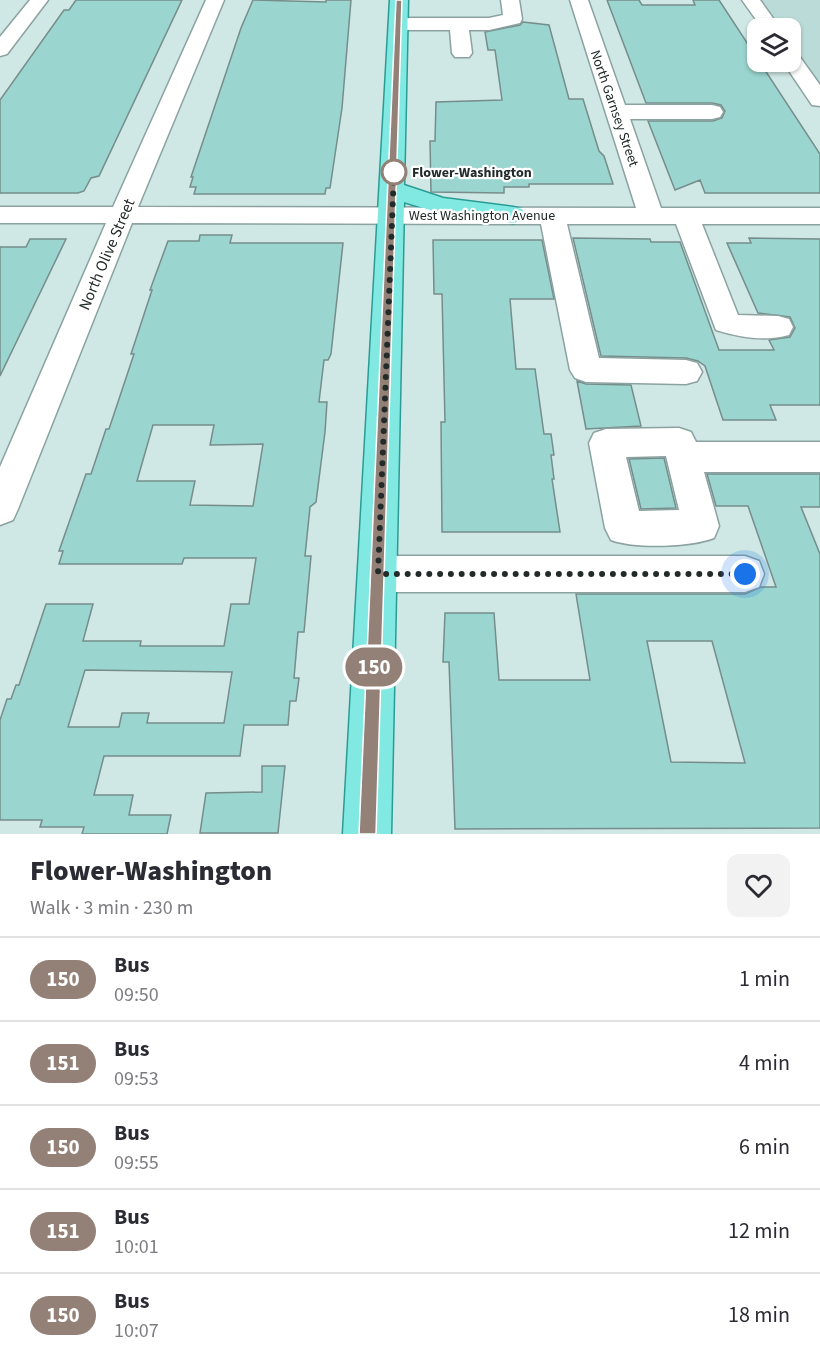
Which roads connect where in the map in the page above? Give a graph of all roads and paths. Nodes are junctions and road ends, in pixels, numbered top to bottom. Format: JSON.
{"nodes":[{"id":1,"x":39,"y":0,"type":"edge"},
{"id":2,"x":215,"y":0,"type":"edge"},
{"id":3,"x":399,"y":0,"type":"edge"},
{"id":4,"x":510,"y":0,"type":"edge"},
{"id":5,"x":579,"y":0,"type":"edge"},
{"id":6,"x":751,"y":0,"type":"edge"},
{"id":7,"x":764,"y":18,"type":"edge"},
{"id":8,"x":399,"y":24,"type":"junction"},
{"id":9,"x":459,"y":24,"type":"junction"},
{"id":10,"x":0,"y":50,"type":"edge"},
{"id":11,"x":462,"y":53,"type":"dead end"},
{"id":12,"x":800,"y":72,"type":"edge"},
{"id":13,"x":820,"y":100,"type":"edge"},
{"id":14,"x":616,"y":112,"type":"junction"},
{"id":15,"x":712,"y":112,"type":"dead end"},
{"id":16,"x":393,"y":203,"type":"junction"},
{"id":17,"x":0,"y":215,"type":"edge"},
{"id":18,"x":122,"y":215,"type":"junction"},
{"id":19,"x":552,"y":216,"type":"junction"},
{"id":20,"x":651,"y":216,"type":"junction"},
{"id":21,"x":686,"y":216,"type":"junction"},
{"id":22,"x":820,"y":216,"type":"edge"},
{"id":23,"x":778,"y":327,"type":"dead end"},
{"id":24,"x":686,"y":372,"type":"dead end"},
{"id":25,"x":820,"y":456,"type":"edge"},
{"id":26,"x":683,"y":457,"type":"dead end"},
{"id":27,"x":0,"y":509,"type":"edge"},
{"id":28,"x":378,"y":574,"type":"junction"},
{"id":29,"x":745,"y":574,"type":"dead end"},
{"id":30,"x":367,"y":834,"type":"edge"}],
"edges":[{"from":1,"to":10,"type":"street"},
{"from":2,"to":18,"type":"street","name":"North Olive Street"},
{"from":3,"to":8,"type":"main road"},
{"from":4,"to":9,"type":"street"},
{"from":5,"to":14,"type":"street","name":"North Garnsey Street"},
{"from":6,"to":7,"type":"street"},
{"from":8,"to":9,"type":"street"},
{"from":8,"to":16,"type":"main road"},
{"from":9,"to":11,"type":"street"},
{"from":12,"to":13,"type":"street"},
{"from":14,"to":15,"type":"street"},
{"from":14,"to":20,"type":"street","name":"North Garnsey Street"},
{"from":16,"to":18,"type":"street","name":"West Washington Avenue"},
{"from":16,"to":19,"type":"street","name":"West Washington Avenue"},
{"from":16,"to":28,"type":"main road"},
{"from":17,"to":18,"type":"street","name":"West Washington Avenue"},
{"from":18,"to":27,"type":"street","name":"North Olive Street"},
{"from":19,"to":20,"type":"street","name":"West Washington Avenue"},
{"from":19,"to":24,"type":"street"},
{"from":20,"to":21,"type":"street","name":"West Washington Avenue"},
{"from":21,"to":22,"type":"street","name":"West Washington Avenue"},
{"from":21,"to":23,"type":"street"},
{"from":25,"to":26,"type":"street"},
{"from":28,"to":29,"type":"street"},
{"from":28,"to":30,"type":"main road"}]}
